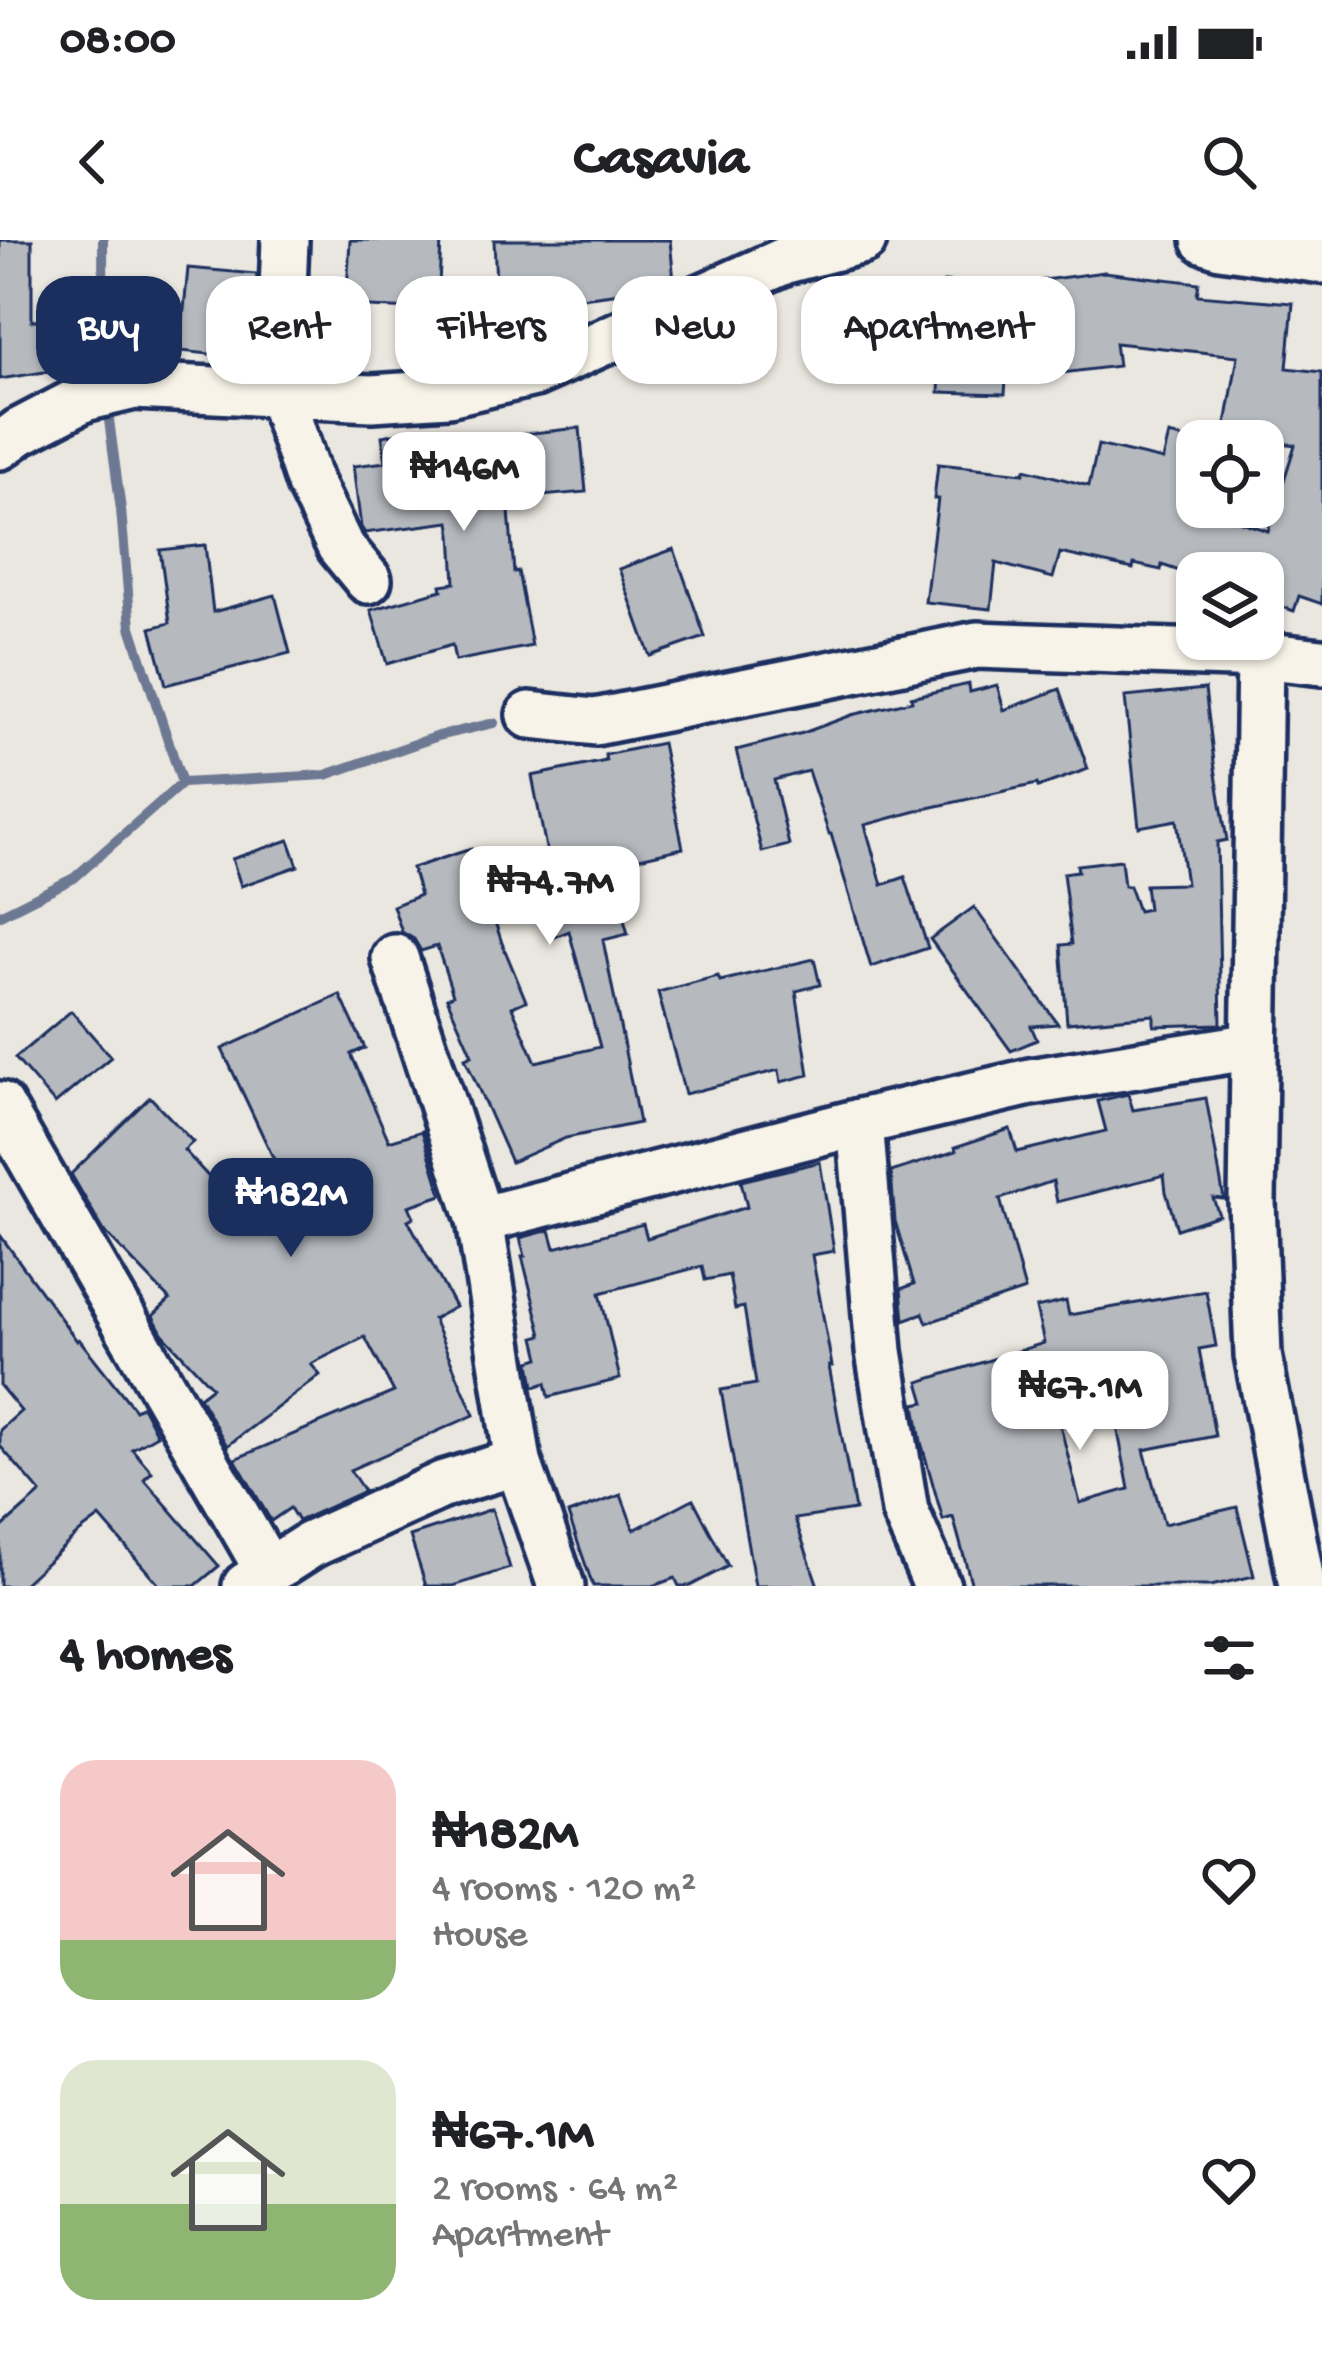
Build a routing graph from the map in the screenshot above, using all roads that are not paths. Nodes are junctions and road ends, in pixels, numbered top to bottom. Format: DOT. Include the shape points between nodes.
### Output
graph roads {
  1 [pos="286,240"];
  2 [pos="863,240"];
  3 [pos="1216,242"];
  4 [pos="1322,260"];
  5 [pos="279,391"];
  6 [pos="0,446"];
  7 [pos="368,580"];
  8 [pos="1176,652"];
  9 [pos="1284,658"];
  10 [pos="1260,660"];
  11 [pos="1322,662"];
  12 [pos="530,715"];
  13 [pos="395,958"];
  14 [pos="1253,1046"];
  15 [pos="0,1105"];
  16 [pos="860,1122"];
  17 [pos="481,1220"];
  18 [pos="518,1462"];
  19 [pos="258,1579"];
  20 [pos="1295,1579"];
  21 [pos="561,1586"];
  22 [pos="937,1586"];
  1 -- 5 [label="street"];
  2 -- 5 [label="street" via="786,260 533,373 448,394"];
  3 -- 4 [label="street"];
  5 -- 6 [label="street" via="134,386 83,398"];
  5 -- 7 [label="street" via="310,484 340,546"];
  8 -- 12 [label="street" via="977,645 595,722"];
  9 -- 11 [label="street"];
  10 -- 14 [label="street"];
  13 -- 17 [label="street"];
  14 -- 16 [label="street" via="1030,1082"];
  14 -- 20 [label="street" via="1258,1355"];
  15 -- 19 [label="street"];
  16 -- 17 [label="street"];
  16 -- 22 [label="street" via="879,1351 905,1511"];
  17 -- 18 [label="street"];
  18 -- 19 [label="street" via="444,1484 310,1545"];
  18 -- 21 [label="street"];
}
